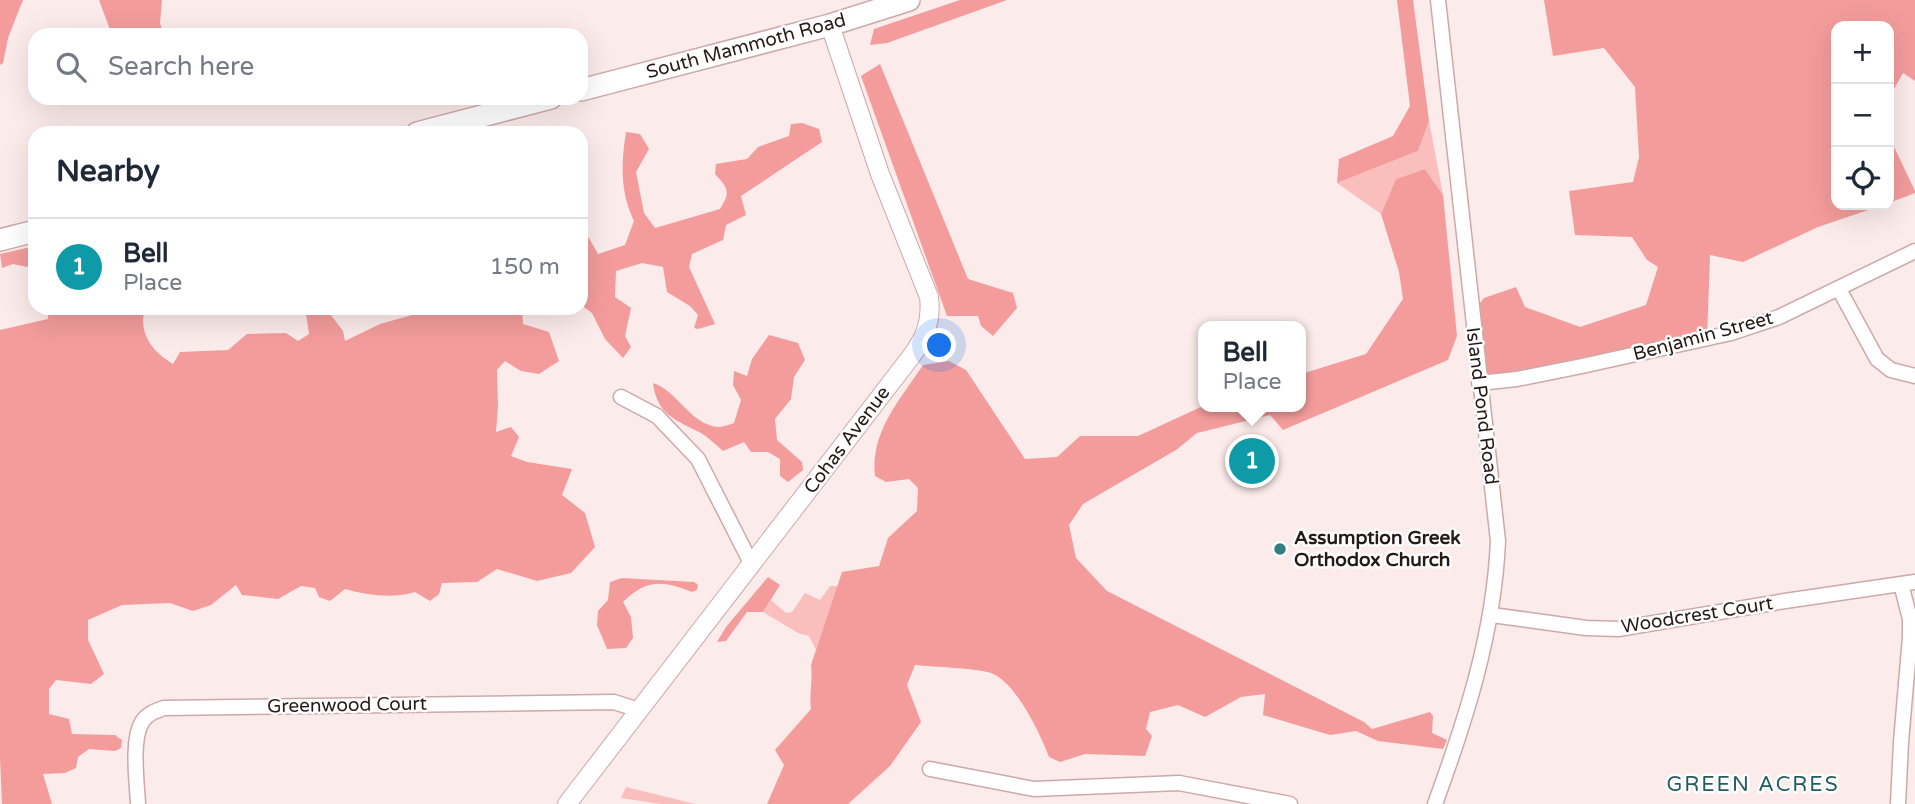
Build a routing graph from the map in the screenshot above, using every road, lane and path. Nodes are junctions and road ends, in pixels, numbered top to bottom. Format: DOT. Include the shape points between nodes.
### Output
graph roads {
  1 [pos="909,0"];
  2 [pos="1438,0"];
  3 [pos="830,25"];
  4 [pos="588,88"];
  5 [pos="524,105"];
  6 [pos="444,126"];
  7 [pos="28,233"];
  8 [pos="0,240"];
  9 [pos="1915,251"];
  10 [pos="1839,289"];
  11 [pos="1915,376"];
  12 [pos="1479,383"];
  13 [pos="621,397"];
  14 [pos="752,565"];
  15 [pos="1908,583"];
  16 [pos="1492,615"];
  17 [pos="639,710"];
  18 [pos="930,769"];
  19 [pos="138,804"];
  20 [pos="567,804"];
  21 [pos="1290,804"];
  22 [pos="1434,804"];
  23 [pos="1899,804"];
  1 -- 3 [label="main road, South Mammoth Road"];
  2 -- 12 [label="street, Island Pond Road"];
  3 -- 4 [label="main road, South Mammoth Road"];
  3 -- 14 [label="street, Cohas Avenue" via="880,174 929,297 931,314 920,344"];
  5 -- 6 [label="main road"];
  7 -- 8 [label="main road"];
  9 -- 10 [label="street, Benjamin Street"];
  10 -- 11 [label="street" via="1877,359 1891,370"];
  10 -- 12 [label="street, Benjamin Street" via="1731,333"];
  12 -- 16 [label="street, Island Pond Road" via="1498,541"];
  13 -- 14 [label="street" via="657,416 698,459"];
  14 -- 17 [label="street, Cohas Avenue"];
  15 -- 16 [label="street, Woodcrest Court" via="1619,629"];
  15 -- 23 [label="street, Woodcrest Court" via="1910,638"];
  16 -- 22 [label="street, Island Pond Road" via="1464,720"];
  17 -- 19 [label="street, Greenwood Court" via="614,702 164,708 152,712 137,734"];
  17 -- 20 [label="street, Cohas Avenue"];
  18 -- 21 [label="street" via="1034,789 1179,783"];
}
